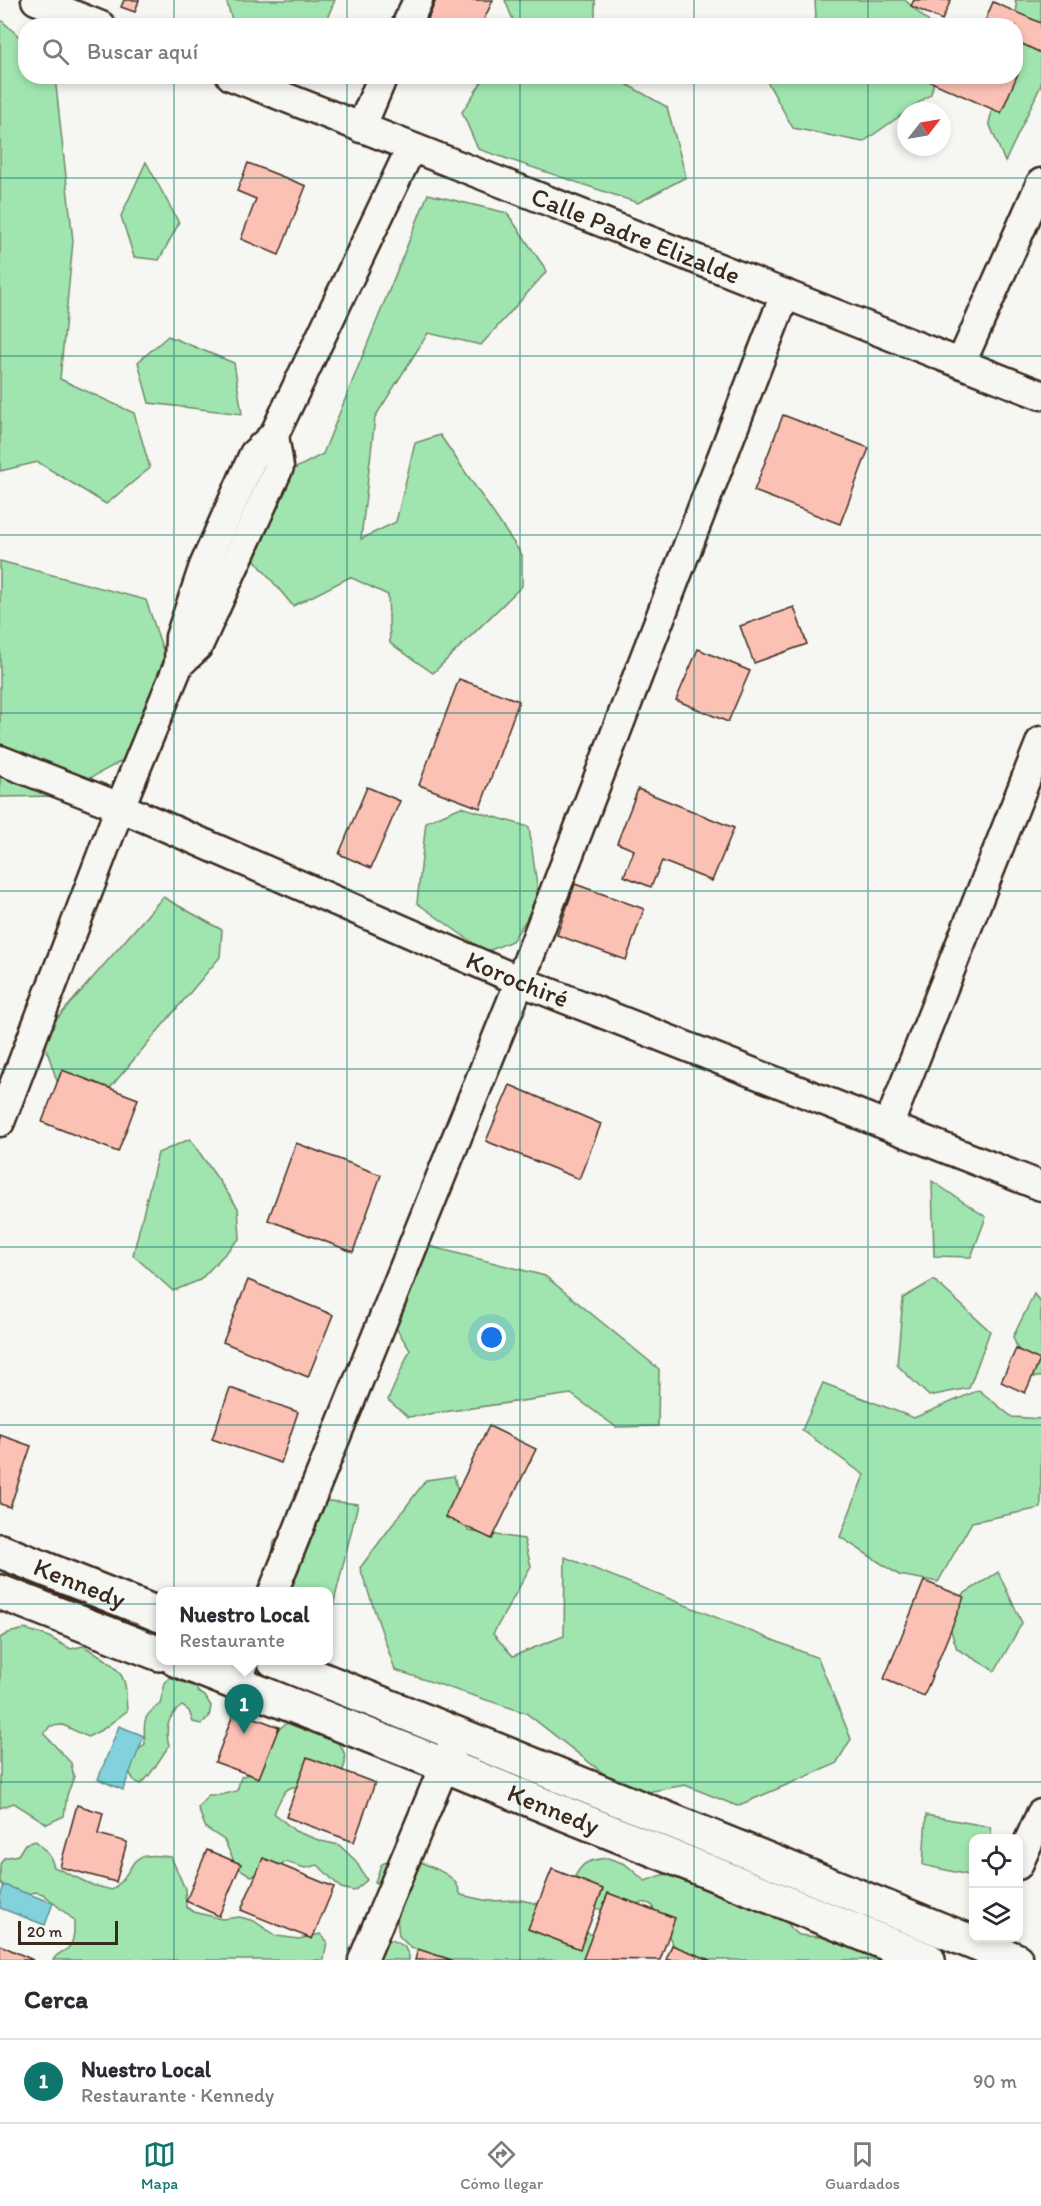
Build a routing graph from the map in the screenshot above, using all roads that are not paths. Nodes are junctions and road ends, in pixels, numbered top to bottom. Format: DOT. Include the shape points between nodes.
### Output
graph roads {
  1 [pos="36,0"];
  2 [pos="418,0"];
  3 [pos="81,18"];
  4 [pos="410,18"];
  5 [pos="251,84"];
  6 [pos="380,84"];
  7 [pos="361,128"];
  8 [pos="411,148"];
  9 [pos="1041,183"];
  10 [pos="785,294"];
  11 [pos="961,363"];
  12 [pos="1041,395"];
  13 [pos="1041,741"];
  14 [pos="0,760"];
  15 [pos="120,807"];
  16 [pos="520,981"];
  17 [pos="0,1122"];
  18 [pos="889,1124"];
  19 [pos="1041,1186"];
  20 [pos="0,1551"];
  21 [pos="275,1587"];
  22 [pos="0,1592"];
  23 [pos="156,1613"];
  24 [pos="156,1652"];
  25 [pos="203,1665"];
  26 [pos="286,1665"];
  27 [pos="240,1672"];
  28 [pos="457,1734"];
  29 [pos="444,1765"];
  30 [pos="1041,1814"];
  31 [pos="1023,1854"];
  32 [pos="981,1948"];
  33 [pos="363,1960"];
  34 [pos="928,1960"];
  35 [pos="1016,1960"];
  1 -- 3 [label="street"];
  2 -- 4 [label="street"];
  5 -- 7 [label="street, Calle Padre Elizalde"];
  6 -- 7 [label="street"];
  7 -- 8 [label="street, Calle Padre Elizalde"];
  8 -- 10 [label="street, Calle Padre Elizalde"];
  8 -- 15 [label="street" via="274,435 279,467 198,646 179,664"];
  9 -- 11 [label="street"];
  10 -- 11 [label="street, Calle Padre Elizalde"];
  10 -- 16 [label="street"];
  11 -- 12 [label="street, Calle Padre Elizalde"];
  13 -- 18 [label="street"];
  14 -- 15 [label="street, Korochiré"];
  15 -- 16 [label="street, Korochiré"];
  15 -- 17 [label="street"];
  16 -- 18 [label="street, Korochiré"];
  16 -- 21 [label="street"];
  18 -- 19 [label="street, Korochiré"];
  20 -- 23 [label="main road, Kennedy"];
  22 -- 24 [label="main road, Kennedy"];
  25 -- 27 [label="main road, Kennedy"];
  26 -- 28 [label="main road, Kennedy"];
  27 -- 29 [label="main road, Kennedy"];
  28 -- 29 [label="street"];
  28 -- 32 [label="main road, Kennedy"];
  29 -- 33 [label="street"];
  29 -- 34 [label="main road, Kennedy"];
  30 -- 31 [label="street"];
  32 -- 35 [label="main road, Kennedy"];
}
